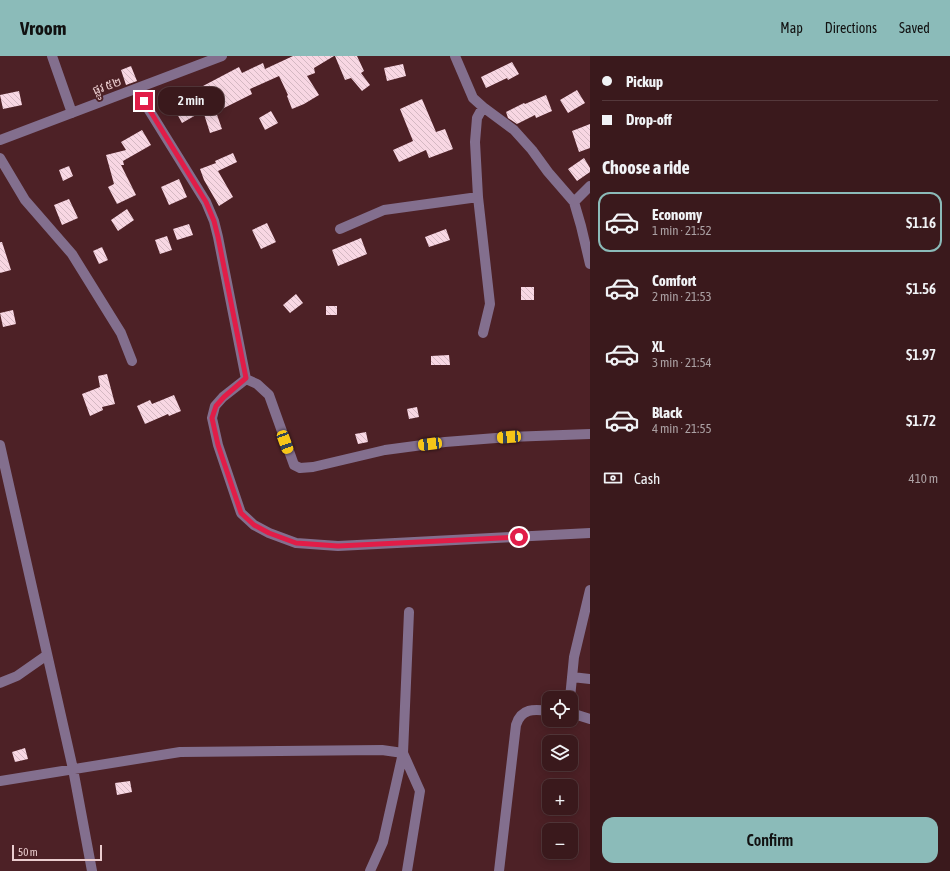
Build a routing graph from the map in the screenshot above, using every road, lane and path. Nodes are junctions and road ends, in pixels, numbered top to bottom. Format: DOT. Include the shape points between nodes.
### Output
graph roads {
  1 [pos="52,56"];
  2 [pos="222,56"];
  3 [pos="455,56"];
  4 [pos="136,89"];
  5 [pos="483,107"];
  6 [pos="72,113"];
  7 [pos="0,140"];
  8 [pos="0,158"];
  9 [pos="590,186"];
  10 [pos="478,197"];
  11 [pos="574,202"];
  12 [pos="340,229"];
  13 [pos="590,264"];
  14 [pos="483,333"];
  15 [pos="132,361"];
  16 [pos="246,378"];
  17 [pos="590,434"];
  18 [pos="0,445"];
  19 [pos="590,533"];
  20 [pos="590,590"];
  21 [pos="408,612"];
  22 [pos="47,656"];
  23 [pos="572,676"];
  24 [pos="590,679"];
  25 [pos="0,683"];
  26 [pos="571,691"];
  27 [pos="542,711"];
  28 [pos="578,715"];
  29 [pos="590,719"];
  30 [pos="403,753"];
  31 [pos="73,769"];
  32 [pos="0,781"];
  33 [pos="92,871"];
  34 [pos="370,871"];
  35 [pos="407,871"];
  36 [pos="499,871"];
  1 -- 6 [label="street"];
  2 -- 4 [label="street, ផ្លូវ ៥២"];
  3 -- 5 [label="street" via="473,98"];
  4 -- 6 [label="street, ផ្លូវ ៥២"];
  4 -- 16 [label="street" via="206,202 214,221"];
  5 -- 10 [label="street" via="476,118"];
  5 -- 11 [label="street" via="514,130"];
  6 -- 7 [label="street, ផ្លូវ ៥២"];
  8 -- 15 [label="street" via="25,200 72,254 121,333"];
  9 -- 11 [label="street"];
  10 -- 12 [label="street" via="384,210"];
  10 -- 14 [label="street" via="490,304"];
  11 -- 13 [label="street"];
  16 -- 17 [label="street" via="269,395 294,465 300,468 385,450 446,442"];
  16 -- 19 [label="street" via="216,406 212,418 218,445 241,513 254,525 269,533 296,543 338,546"];
  18 -- 22 [label="street"];
  20 -- 23 [label="street"];
  21 -- 30 [label="street"];
  22 -- 25 [label="street" via="17,676"];
  22 -- 31 [label="street"];
  23 -- 24 [label="street"];
  23 -- 26 [label="street"];
  27 -- 36 [label="street" via="532,710 518,718"];
  28 -- 29 [label="street"];
  30 -- 31 [label="street" via="382,750 180,752"];
  30 -- 34 [label="street" via="383,842"];
  30 -- 35 [label="street" via="420,791"];
  31 -- 32 [label="street"];
  31 -- 33 [label="street"];
}
